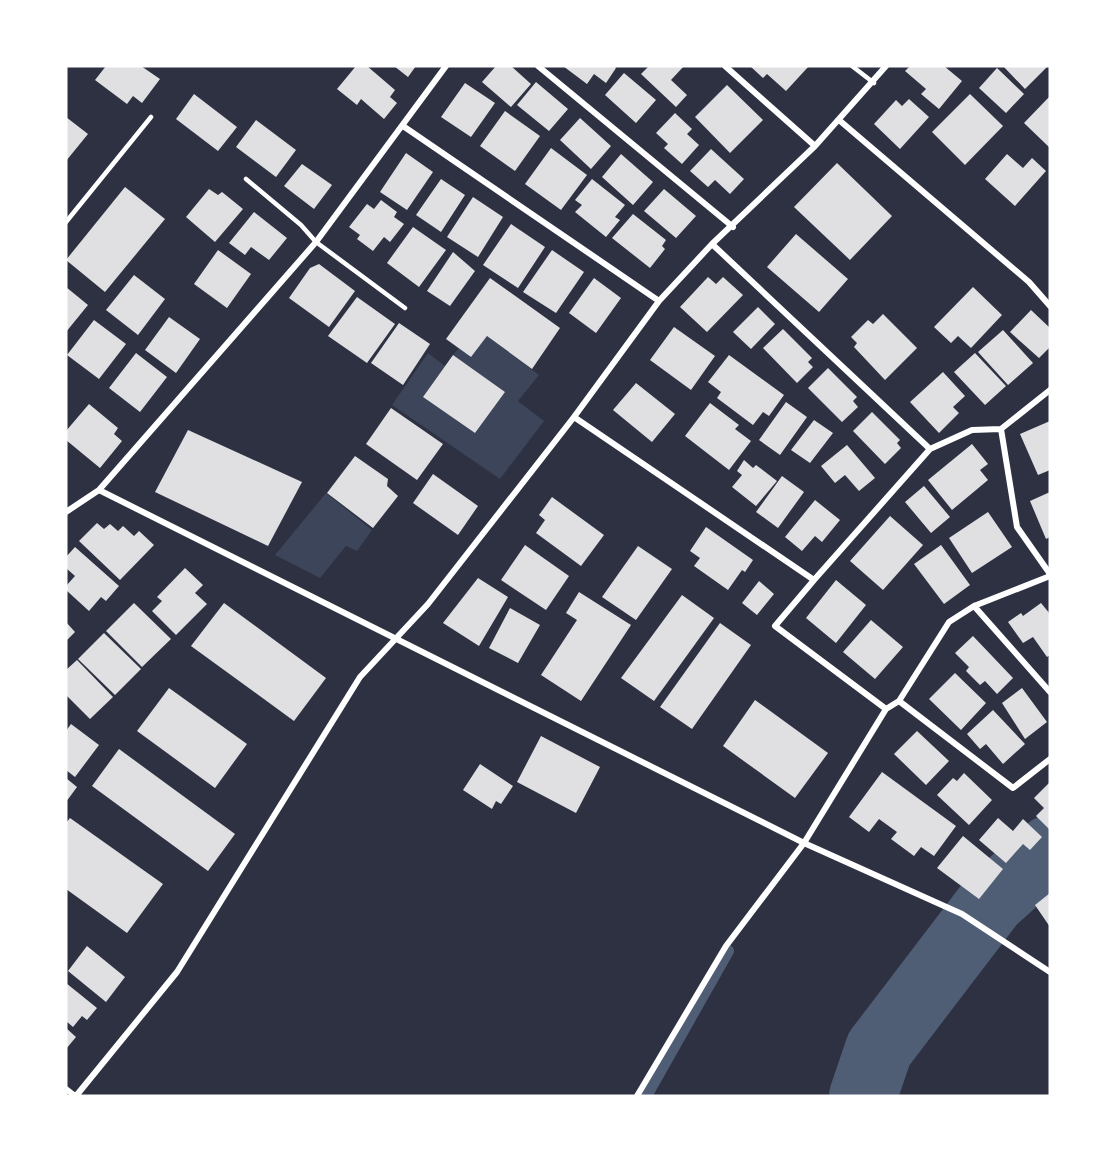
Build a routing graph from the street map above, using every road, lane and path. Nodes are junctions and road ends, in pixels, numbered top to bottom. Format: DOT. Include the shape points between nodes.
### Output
graph roads {
  1 [pos="446,66"];
  2 [pos="538,66"];
  3 [pos="725,66"];
  4 [pos="852,66"];
  5 [pos="886,66"];
  6 [pos="874,83"];
  7 [pos="151,117"];
  8 [pos="839,120"];
  9 [pos="403,126"];
  10 [pos="815,146"];
  11 [pos="246,178"];
  12 [pos="66,222"];
  13 [pos="733,227"];
  14 [pos="316,242"];
  15 [pos="712,244"];
  16 [pos="659,301"];
  17 [pos="1050,306"];
  18 [pos="405,308"];
  19 [pos="1050,390"];
  20 [pos="574,417"];
  21 [pos="1001,429"];
  22 [pos="930,449"];
  23 [pos="99,490"];
  24 [pos="66,512"];
  25 [pos="1050,575"];
  26 [pos="814,580"];
  27 [pos="974,606"];
  28 [pos="396,636"];
  29 [pos="1050,692"];
  30 [pos="899,701"];
  31 [pos="886,709"];
  32 [pos="1050,759"];
  33 [pos="804,843"];
  34 [pos="1050,972"];
  35 [pos="66,1089"];
  36 [pos="76,1096"];
  37 [pos="637,1096"];
  1 -- 9 [label="street"];
  2 -- 13 [label="street"];
  3 -- 10 [label="street"];
  4 -- 6 [label="lane"];
  5 -- 6 [label="street"];
  6 -- 8 [label="street"];
  7 -- 12 [label="lane"];
  8 -- 10 [label="street"];
  8 -- 17 [label="street" via="1029,282"];
  9 -- 14 [label="street"];
  9 -- 16 [label="street"];
  10 -- 13 [label="street"];
  11 -- 14 [label="lane"];
  13 -- 15 [label="street"];
  14 -- 18 [label="lane"];
  14 -- 23 [label="street"];
  15 -- 16 [label="street"];
  15 -- 22 [label="street"];
  16 -- 20 [label="street"];
  19 -- 21 [label="street"];
  20 -- 26 [label="street"];
  20 -- 28 [label="street" via="428,604"];
  21 -- 22 [label="street" via="972,430"];
  21 -- 25 [label="street" via="1017,527"];
  22 -- 26 [label="street"];
  23 -- 24 [label="street"];
  23 -- 28 [label="street"];
  25 -- 27 [label="street"];
  26 -- 31 [label="street" via="775,626"];
  27 -- 29 [label="street"];
  27 -- 30 [label="street" via="949,622"];
  28 -- 33 [label="street"];
  28 -- 36 [label="street" via="360,677 177,972"];
  30 -- 31 [label="street"];
  30 -- 32 [label="street" via="1013,788"];
  31 -- 33 [label="street"];
  33 -- 34 [label="street" via="962,914"];
  33 -- 37 [label="street" via="726,946"];
  35 -- 36 [label="street"];
}
